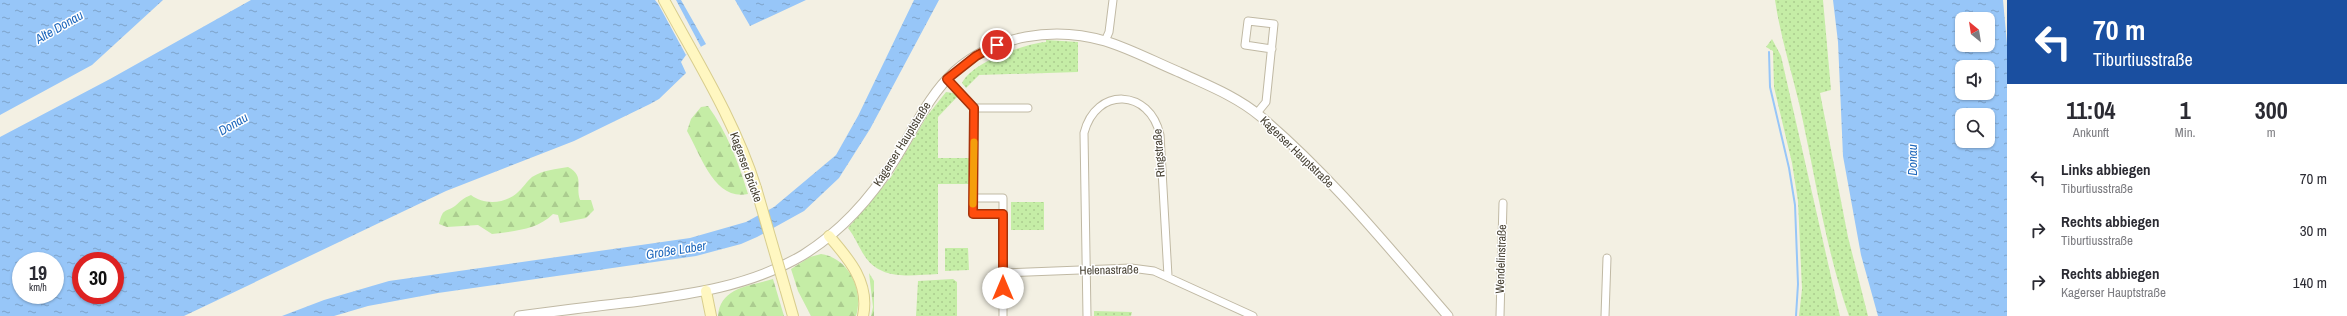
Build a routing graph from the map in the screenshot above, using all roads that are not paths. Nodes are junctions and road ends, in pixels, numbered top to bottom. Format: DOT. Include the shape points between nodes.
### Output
graph roads {
  1 [pos="664,0"];
  2 [pos="1113,0"];
  3 [pos="1105,41"];
  4 [pos="1272,49"];
  5 [pos="947,79"];
  6 [pos="974,108"];
  7 [pos="1028,108"];
  8 [pos="1257,113"];
  9 [pos="973,198"];
  10 [pos="1503,203"];
  11 [pos="1003,214"];
  12 [pos="829,236"];
  13 [pos="1607,258"];
  14 [pos="1086,270"];
  15 [pos="1004,273"];
  16 [pos="1168,276"];
  17 [pos="706,291"];
  18 [pos="519,316"];
  19 [pos="712,316"];
  20 [pos="793,316"];
  21 [pos="863,316"];
  22 [pos="1003,316"];
  23 [pos="1087,316"];
  24 [pos="1253,316"];
  25 [pos="1448,316"];
  26 [pos="1500,316"];
  27 [pos="1605,316"];
  1 -- 20 [label="main road, Kagerser Brücke, bridge" via="731,126 756,188"];
  2 -- 3 [label="street" via="1109,32"];
  3 -- 5 [label="street, Kagerser Hauptstraße" via="1062,34 1019,38 984,51 963,64"];
  3 -- 8 [label="street, Kagerser Hauptstraße" via="1214,88"];
  4 -- 4 [label="street" via="1245,45 1248,21 1274,24"];
  4 -- 8 [label="street" via="1266,102"];
  5 -- 6 [label="street"];
  5 -- 12 [label="street, Kagerser Hauptstraße" via="922,111 896,159 877,186 855,212"];
  6 -- 7 [label="street"];
  6 -- 9 [label="street"];
  8 -- 25 [label="street, Kagerser Hauptstraße" via="1365,219"];
  9 -- 11 [label="street" via="973,214"];
  9 -- 11 [label="street" via="1003,198"];
  10 -- 26 [label="street, Wendelinstraße"];
  11 -- 15 [label="street"];
  12 -- 17 [label="street, Kagerser Hauptstraße" via="803,255 771,271"];
  12 -- 21 [label="main road" via="860,277 866,298"];
  13 -- 27 [label="street"];
  14 -- 15 [label="street, Helenastraße"];
  14 -- 16 [label="street, Helenastraße" via="1141,268"];
  14 -- 16 [label="street, Ringstraße" via="1086,129 1099,107 1116,99 1126,99 1144,107 1158,123"];
  14 -- 23 [label="street, Ringstraße"];
  15 -- 22 [label="street"];
  16 -- 24 [label="street, Helenastraße"];
  17 -- 18 [label="street, Kagerser Hauptstraße"];
  17 -- 19 [label="main road"];
}
